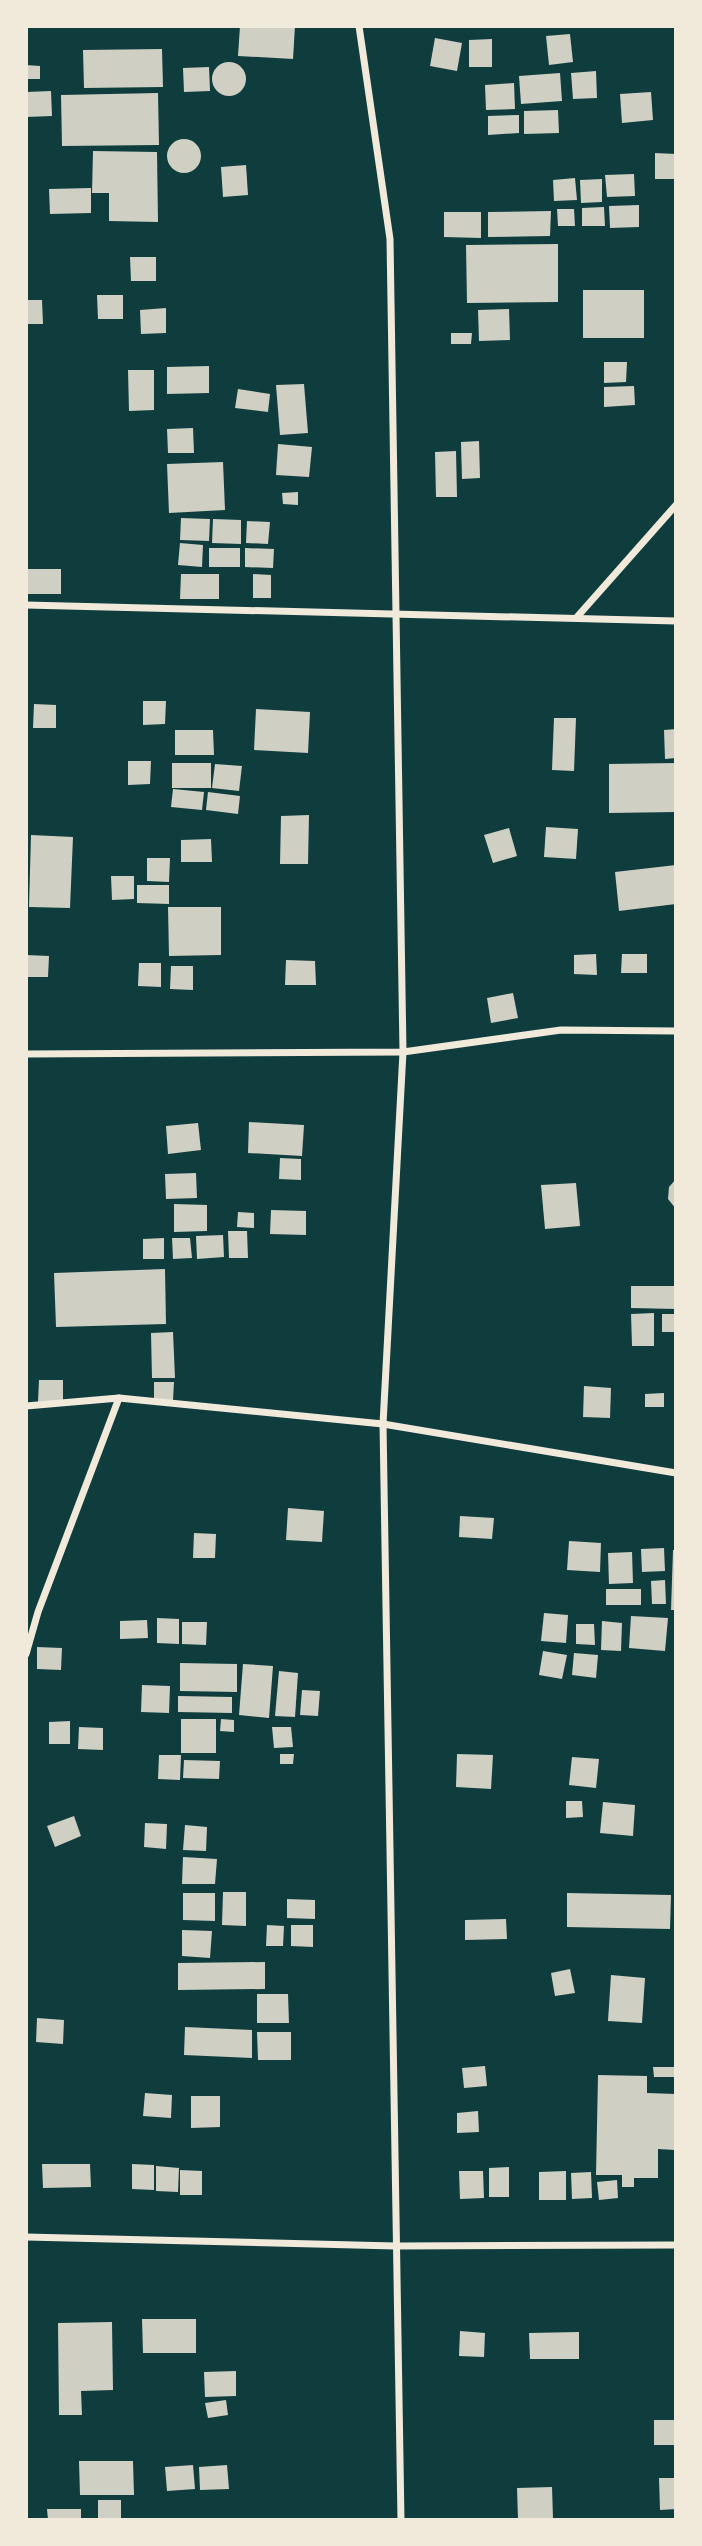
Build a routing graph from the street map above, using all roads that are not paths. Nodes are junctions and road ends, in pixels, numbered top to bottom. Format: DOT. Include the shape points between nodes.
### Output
graph roads {
  1 [pos="359,26"];
  2 [pos="676,505"];
  3 [pos="26,605"];
  4 [pos="395,612"];
  5 [pos="577,617"];
  6 [pos="676,621"];
  7 [pos="676,1031"];
  8 [pos="403,1052"];
  9 [pos="26,1054"];
  10 [pos="119,1398"];
  11 [pos="26,1406"];
  12 [pos="383,1424"];
  13 [pos="676,1473"];
  14 [pos="26,1654"];
  15 [pos="26,2237"];
  16 [pos="676,2245"];
  17 [pos="395,2246"];
  18 [pos="401,2520"];
  1 -- 4 [label="street" via="390,239"];
  2 -- 5 [label="street"];
  3 -- 4 [label="street"];
  4 -- 5 [label="street"];
  4 -- 8 [label="street"];
  5 -- 6 [label="street"];
  7 -- 8 [label="street" via="561,1030"];
  8 -- 9 [label="street"];
  8 -- 12 [label="street"];
  10 -- 11 [label="street"];
  10 -- 12 [label="street"];
  10 -- 14 [label="street"];
  12 -- 13 [label="street"];
  12 -- 17 [label="street"];
  15 -- 17 [label="street"];
  16 -- 17 [label="street"];
  17 -- 18 [label="street"];
}
